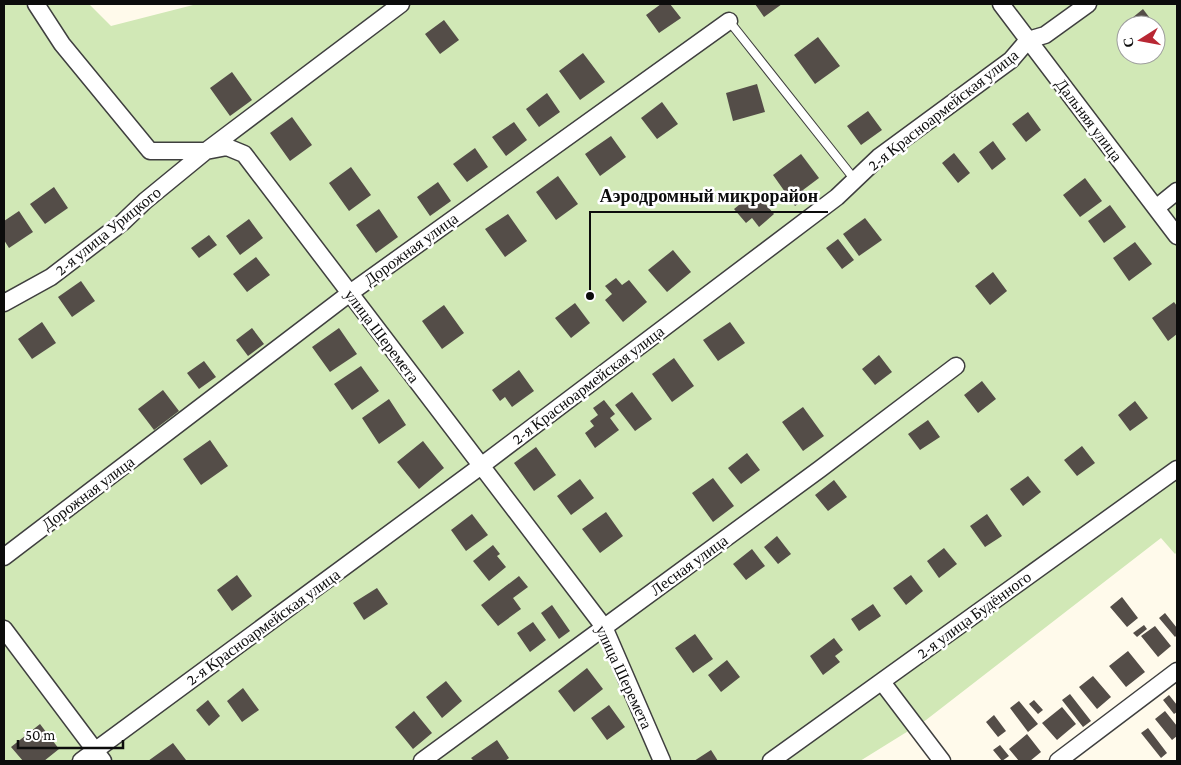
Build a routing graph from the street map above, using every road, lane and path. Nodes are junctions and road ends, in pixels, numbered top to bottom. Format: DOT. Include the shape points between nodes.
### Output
graph roads {
  1 [pos="36,4"];
  2 [pos="401,4"];
  3 [pos="1001,4"];
  4 [pos="1088,4"];
  5 [pos="729,22"];
  6 [pos="1028,40"];
  7 [pos="206,152"];
  8 [pos="855,180"];
  9 [pos="1177,192"];
  10 [pos="1156,208"];
  11 [pos="1177,236"];
  12 [pos="350,294"];
  13 [pos="4,302"];
  14 [pos="956,366"];
  15 [pos="481,466"];
  16 [pos="1177,469"];
  17 [pos="4,557"];
  18 [pos="604,627"];
  19 [pos="4,629"];
  20 [pos="1177,671"];
  21 [pos="882,682"];
  22 [pos="99,756"];
  23 [pos="81,761"];
  24 [pos="422,761"];
  25 [pos="662,761"];
  26 [pos="771,761"];
  27 [pos="942,761"];
  28 [pos="1058,761"];
  1 -- 7 [label="street, улица Шеремета" via="62,44 150,151"];
  2 -- 7 [label="street"];
  3 -- 6 [label="street, Дальняя улица"];
  4 -- 6 [label="street, 2-я Красноармейская улица" via="1045,35"];
  5 -- 8 [label="lane"];
  5 -- 12 [label="street, Дорожная улица"];
  6 -- 8 [label="street, 2-я Красноармейская улица" via="1011,60 879,158"];
  6 -- 10 [label="street, Дальняя улица"];
  7 -- 12 [label="street, улица Шеремета" via="227,147 244,154"];
  7 -- 13 [label="street, 2-я улица Урицкого" via="51,277"];
  8 -- 15 [label="street, 2-я Красноармейская улица" via="837,197"];
  9 -- 10 [label="street"];
  10 -- 11 [label="street, Дальняя улица"];
  12 -- 15 [label="street, улица Шеремета"];
  12 -- 17 [label="street, Дорожная улица"];
  14 -- 18 [label="street, Лесная улица"];
  15 -- 18 [label="street, улица Шеремета"];
  15 -- 22 [label="street, 2-я Красноармейская улица"];
  16 -- 21 [label="street, 2-я улица Будённого"];
  18 -- 24 [label="street, Лесная улица"];
  18 -- 25 [label="street, улица Шеремета"];
  19 -- 22 [label="street"];
  20 -- 28 [label="street"];
  21 -- 26 [label="street, 2-я улица Будённого"];
  21 -- 27 [label="street"];
  22 -- 23 [label="street, 2-я Красноармейская улица"];
}
